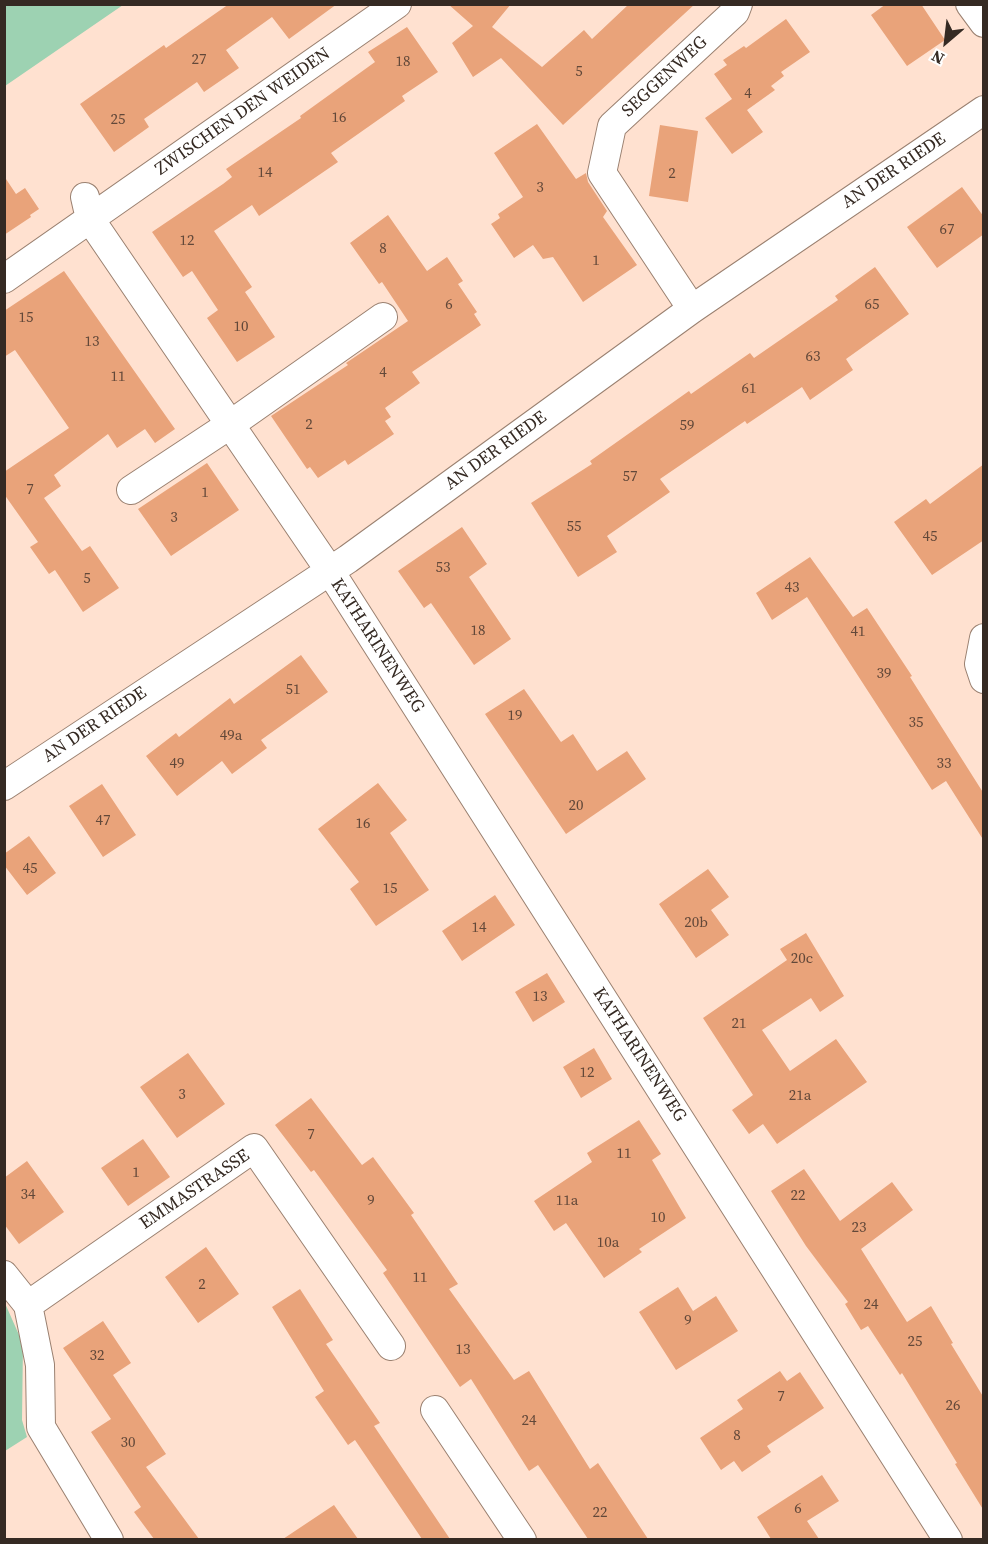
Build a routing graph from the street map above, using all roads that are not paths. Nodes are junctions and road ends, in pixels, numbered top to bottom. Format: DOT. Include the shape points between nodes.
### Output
graph roads {
  1 [pos="397,4"];
  2 [pos="738,4"];
  3 [pos="970,4"];
  4 [pos="984,23"];
  5 [pos="984,110"];
  6 [pos="87,208"];
  7 [pos="4,279"];
  8 [pos="692,309"];
  9 [pos="383,317"];
  10 [pos="231,424"];
  11 [pos="131,490"];
  12 [pos="330,571"];
  13 [pos="984,638"];
  14 [pos="984,679"];
  15 [pos="4,786"];
  16 [pos="4,1275"];
  17 [pos="28,1305"];
  18 [pos="391,1346"];
  19 [pos="435,1410"];
  20 [pos="109,1539"];
  21 [pos="522,1539"];
  22 [pos="948,1539"];
  1 -- 6 [label="street, ZWISCHEN DEN WEIDEN"];
  2 -- 8 [label="street, SEGGENWEG" via="735,12 612,126 602,173"];
  3 -- 4 [label="street"];
  5 -- 8 [label="street, AN DER RIEDE"];
  6 -- 7 [label="street, ZWISCHEN DEN WEIDEN"];
  6 -- 10 [label="street"];
  8 -- 12 [label="street, AN DER RIEDE"];
  9 -- 10 [label="street"];
  10 -- 11 [label="street"];
  10 -- 12 [label="street"];
  12 -- 15 [label="street, AN DER RIEDE"];
  12 -- 22 [label="street, KATHARINENWEG"];
  13 -- 14 [label="street" via="979,664"];
  16 -- 17 [label="street"];
  17 -- 18 [label="street, EMMASTRASSE" via="254,1149"];
  17 -- 20 [label="street" via="40,1365 41,1428"];
  19 -- 21 [label="street"];
}
